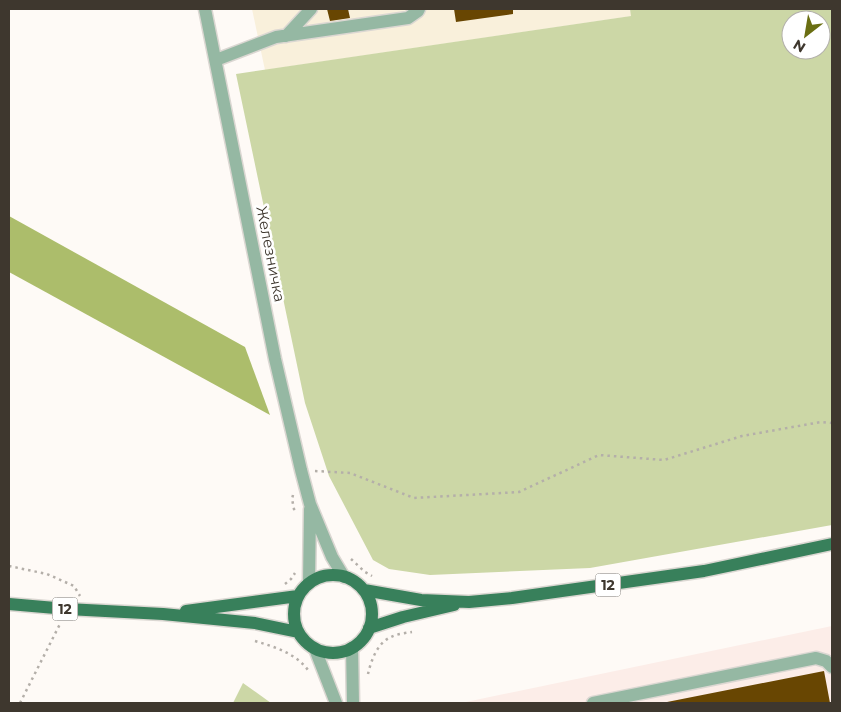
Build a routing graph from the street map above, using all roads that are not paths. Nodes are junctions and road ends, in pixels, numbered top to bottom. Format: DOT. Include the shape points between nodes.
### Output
graph roads {
  1 [pos="205,9"];
  2 [pos="311,9"];
  3 [pos="419,9"];
  4 [pos="286,36"];
  5 [pos="216,60"];
  6 [pos="310,504"];
  7 [pos="832,544"];
  8 [pos="344,576"];
  9 [pos="309,583"];
  10 [pos="364,590"];
  11 [pos="298,596"];
  12 [pos="469,602"];
  13 [pos="9,604"];
  14 [pos="163,614"];
  15 [pos="369,628"];
  16 [pos="298,632"];
  17 [pos="352,648"];
  18 [pos="315,649"];
  19 [pos="832,667"];
  20 [pos="336,703"];
  21 [pos="354,703"];
  22 [pos="593,703"];
  1 -- 5 [label="street, Железничка"];
  2 -- 4 [label="street"];
  3 -- 4 [label="street" via="408,18"];
  4 -- 5 [label="street"];
  5 -- 6 [label="street, Железничка" via="275,359"];
  6 -- 8 [label="street, Железничка"];
  6 -- 9 [label="street, Железничка"];
  7 -- 12 [label="main road, 12" via="704,571"];
  8 -- 9 [label="main road" via="326,575"];
  8 -- 10 [label="main road, 12"];
  9 -- 11 [label="main road"];
  10 -- 12 [label="main road, 12" via="421,600"];
  10 -- 15 [label="main road" via="372,609"];
  11 -- 14 [label="main road, 12"];
  11 -- 16 [label="main road" via="294,608"];
  12 -- 15 [label="main road, 12"];
  13 -- 14 [label="main road, 12"];
  14 -- 16 [label="main road, 12" via="255,623"];
  15 -- 17 [label="main road"];
  16 -- 18 [label="main road"];
  17 -- 18 [label="main road" via="334,653"];
  17 -- 21 [label="street"];
  18 -- 20 [label="street"];
  19 -- 22 [label="street" via="816,658"];
}
